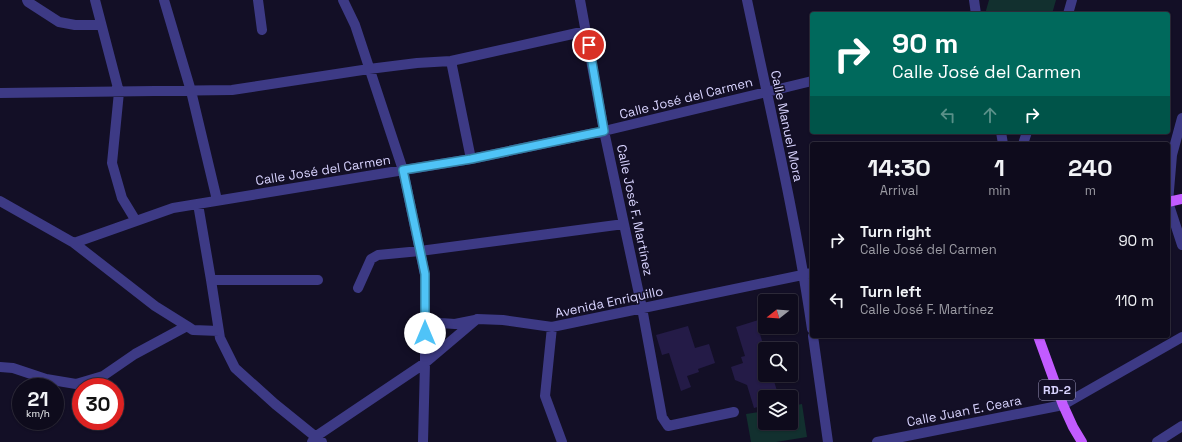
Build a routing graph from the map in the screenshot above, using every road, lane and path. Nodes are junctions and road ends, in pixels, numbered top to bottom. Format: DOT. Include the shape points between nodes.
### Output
graph roads {
  1 [pos="27,0"];
  2 [pos="95,0"];
  3 [pos="164,0"];
  4 [pos="258,0"];
  5 [pos="343,0"];
  6 [pos="580,0"];
  7 [pos="747,0"];
  8 [pos="974,0"];
  9 [pos="1072,0"];
  10 [pos="976,12"];
  11 [pos="1069,12"];
  12 [pos="101,25"];
  13 [pos="262,30"];
  14 [pos="586,31"];
  15 [pos="450,61"];
  16 [pos="369,69"];
  17 [pos="810,81"];
  18 [pos="191,91"];
  19 [pos="119,92"];
  20 [pos="766,92"];
  21 [pos="0,93"];
  22 [pos="1182,118"];
  23 [pos="604,131"];
  24 [pos="471,159"];
  25 [pos="403,170"];
  26 [pos="1170,178"];
  27 [pos="1182,199"];
  28 [pos="217,200"];
  29 [pos="0,201"];
  30 [pos="1170,202"];
  31 [pos="198,204"];
  32 [pos="1170,208"];
  33 [pos="136,221"];
  34 [pos="624,224"];
  35 [pos="74,243"];
  36 [pos="1182,245"];
  37 [pos="420,251"];
  38 [pos="808,273"];
  39 [pos="212,280"];
  40 [pos="318,280"];
  41 [pos="358,288"];
  42 [pos="810,301"];
  43 [pos="642,308"];
  44 [pos="425,318"];
  45 [pos="478,319"];
  46 [pos="187,326"];
  47 [pos="552,327"];
  48 [pos="219,331"];
  49 [pos="1182,336"];
  50 [pos="813,338"];
  51 [pos="1039,338"];
  52 [pos="425,363"];
  53 [pos="0,367"];
  54 [pos="1063,405"];
  55 [pos="734,412"];
  56 [pos="1182,426"];
  57 [pos="316,440"];
  58 [pos="423,442"];
  59 [pos="562,442"];
  60 [pos="828,442"];
  61 [pos="876,442"];
  62 [pos="1082,442"];
  63 [pos="1157,442"];
  1 -- 12 [label="street" via="60,22"];
  2 -- 12 [label="street"];
  3 -- 18 [label="street"];
  4 -- 13 [label="street"];
  5 -- 16 [label="street" via="355,25"];
  6 -- 14 [label="street, Calle José F. Martínez"];
  7 -- 20 [label="street, Calle Manuel Mora"];
  8 -- 10 [label="street"];
  9 -- 11 [label="street"];
  12 -- 19 [label="street"];
  14 -- 15 [label="street"];
  14 -- 23 [label="street, Calle José F. Martínez"];
  15 -- 16 [label="street"];
  15 -- 24 [label="street"];
  16 -- 18 [label="street" via="232,90"];
  16 -- 25 [label="street"];
  17 -- 20 [label="street, Calle José del Carmen"];
  18 -- 19 [label="street"];
  18 -- 28 [label="street"];
  19 -- 21 [label="street"];
  19 -- 33 [label="street" via="112,163 122,198"];
  20 -- 23 [label="street, Calle José del Carmen"];
  20 -- 38 [label="street, Calle Manuel Mora"];
  22 -- 26 [label="street" via="1172,155"];
  23 -- 24 [label="street, Calle José del Carmen"];
  23 -- 34 [label="street, Calle José F. Martínez"];
  24 -- 25 [label="street, Calle José del Carmen"];
  25 -- 28 [label="street, Calle José del Carmen"];
  25 -- 37 [label="street"];
  27 -- 30 [label="main road"];
  28 -- 31 [label="street, Calle José del Carmen"];
  29 -- 35 [label="street"];
  31 -- 33 [label="street, Calle José del Carmen" via="173,208"];
  31 -- 39 [label="street"];
  32 -- 36 [label="street"];
  33 -- 35 [label="street, Calle José del Carmen"];
  34 -- 37 [label="street"];
  34 -- 43 [label="street, Calle José F. Martínez"];
  35 -- 46 [label="street" via="155,306"];
  37 -- 41 [label="street" via="378,255 371,259"];
  37 -- 44 [label="street" via="425,274"];
  38 -- 42 [label="street, Calle Manuel Mora"];
  38 -- 43 [label="street, Avenida Enriquillo"];
  39 -- 40 [label="street"];
  39 -- 48 [label="street"];
  43 -- 47 [label="street, Avenida Enriquillo"];
  43 -- 55 [label="street, Calle José F. Martínez" via="662,417 668,426"];
  44 -- 45 [label="street, Avenida Enriquillo" via="455,324"];
  44 -- 52 [label="street"];
  45 -- 47 [label="street, Avenida Enriquillo"];
  45 -- 52 [label="street"];
  46 -- 48 [label="street" via="193,330"];
  46 -- 53 [label="street" via="135,354 103,376 76,384"];
  47 -- 59 [label="street" via="545,396"];
  48 -- 57 [label="street" via="220,338 236,368"];
  49 -- 54 [label="street, Calle Juan E. Ceara"];
  50 -- 60 [label="street"];
  51 -- 54 [label="main road, RD-2"];
  52 -- 57 [label="street"];
  52 -- 58 [label="street"];
  54 -- 61 [label="street, Calle Juan E. Ceara"];
  54 -- 62 [label="main road, RD-2"];
  56 -- 63 [label="street"];
}
